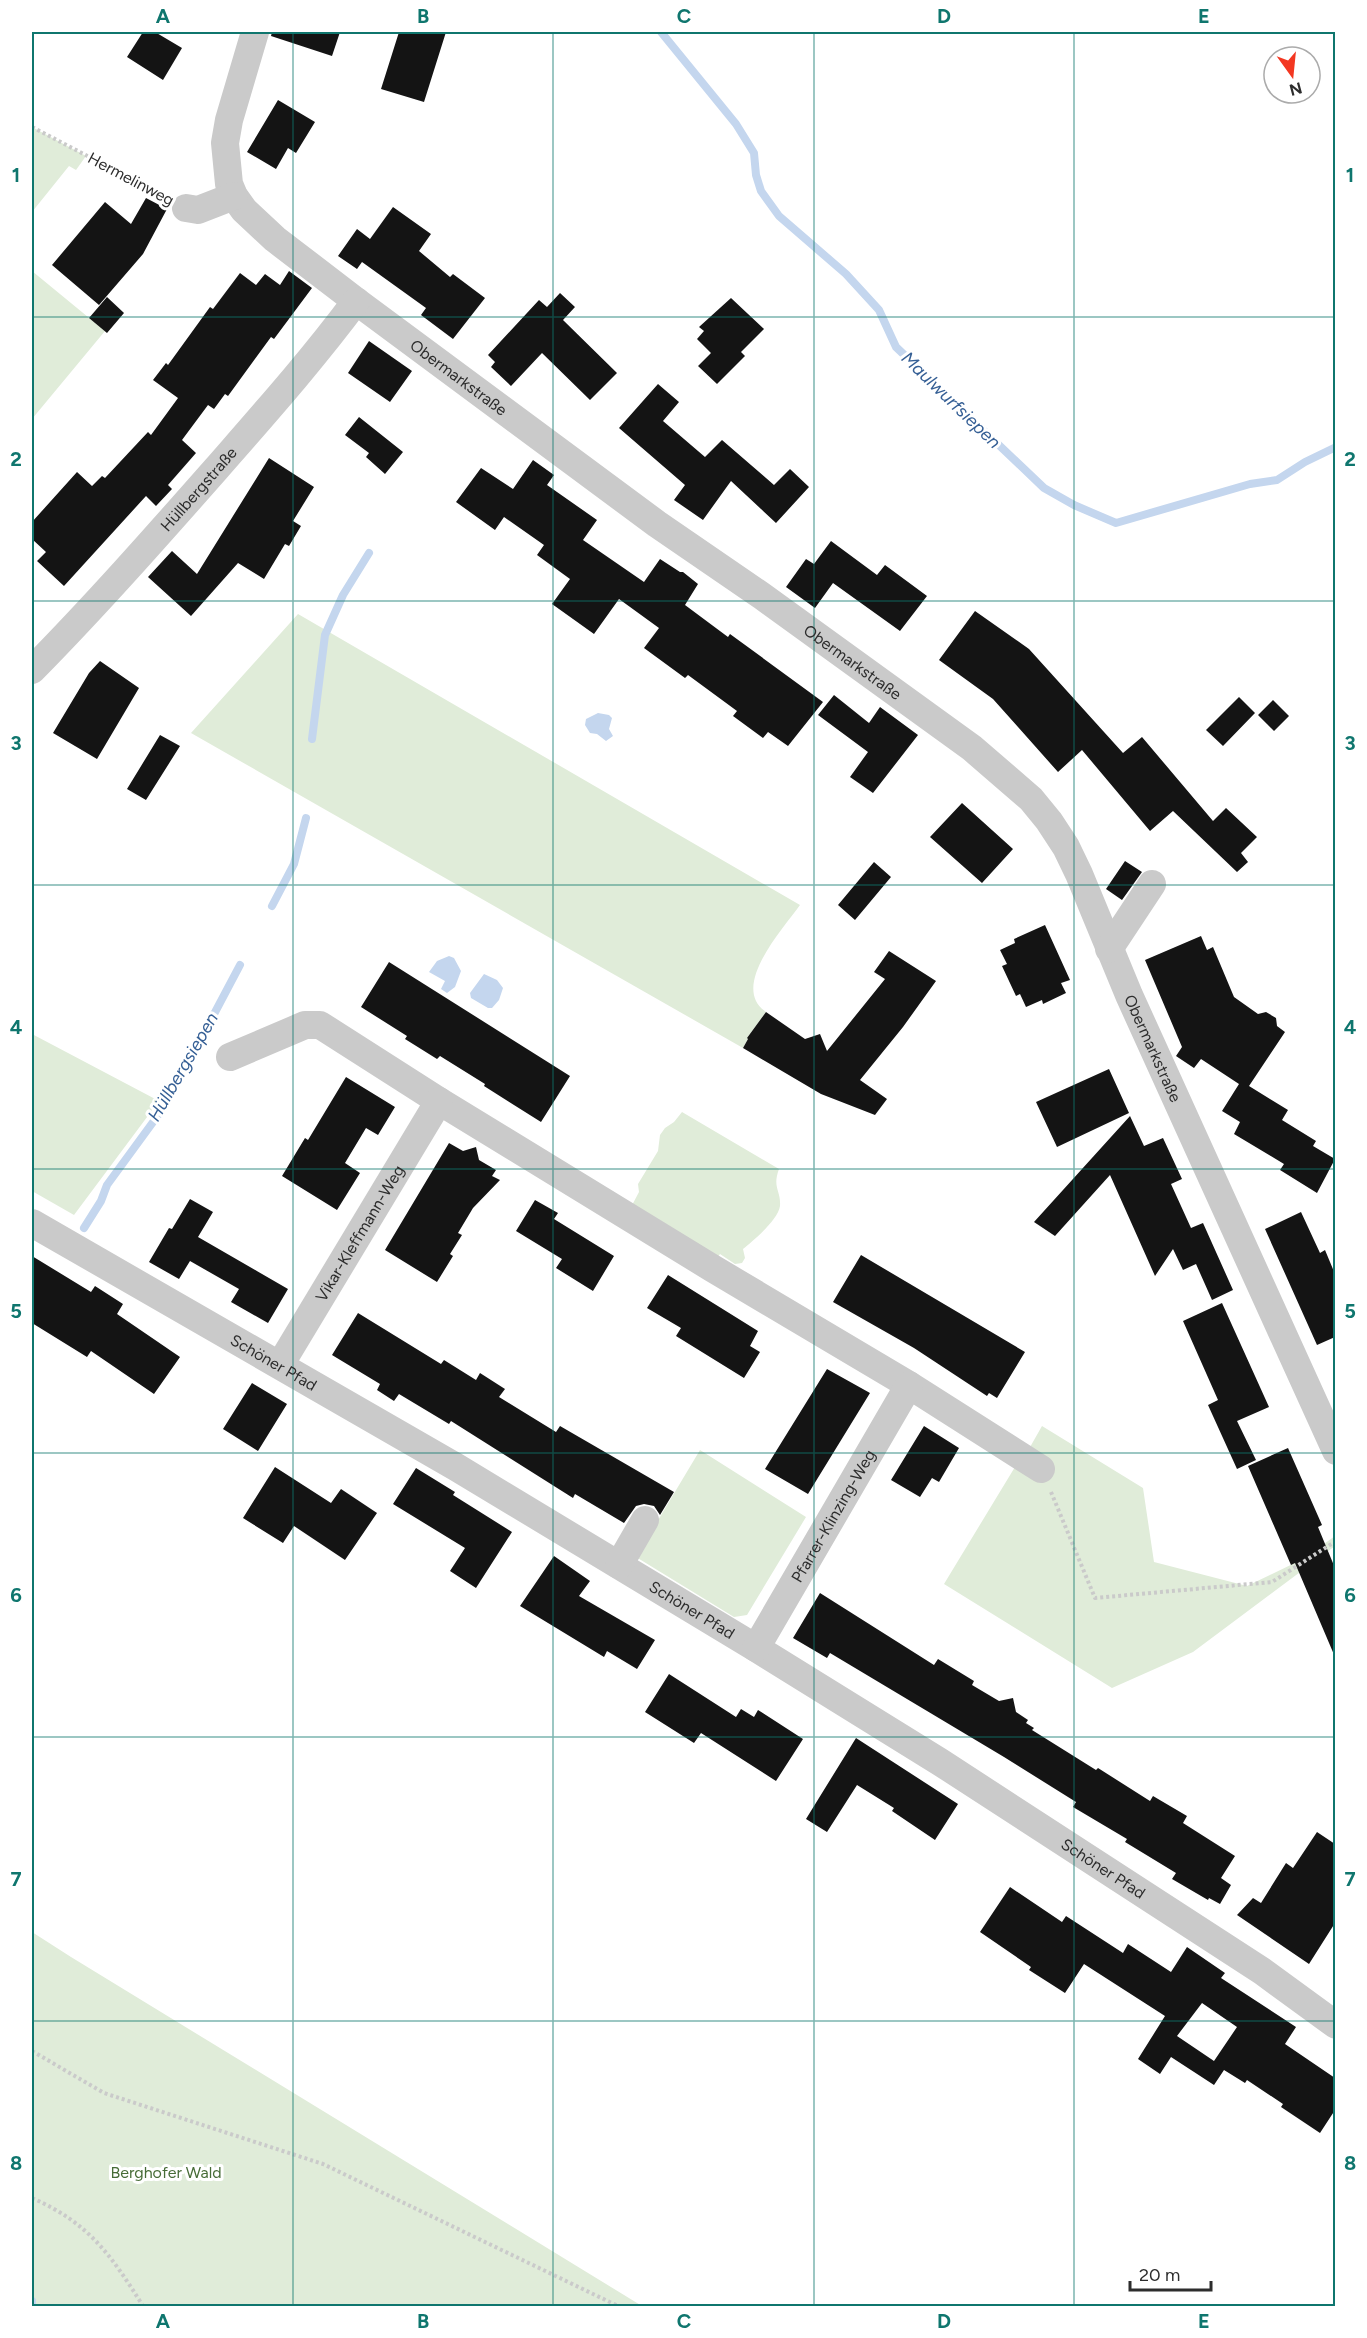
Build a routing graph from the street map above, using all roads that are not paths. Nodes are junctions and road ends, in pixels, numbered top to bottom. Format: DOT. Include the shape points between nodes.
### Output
graph roads {
  1 [pos="255,32"];
  2 [pos="234,196"];
  3 [pos="186,208"];
  4 [pos="356,301"];
  5 [pos="32,670"];
  6 [pos="1152,884"];
  7 [pos="1109,949"];
  8 [pos="230,1057"];
  9 [pos="439,1101"];
  10 [pos="32,1223"];
  11 [pos="280,1365"];
  12 [pos="909,1385"];
  13 [pos="1335,1451"];
  14 [pos="1041,1469"];
  15 [pos="645,1520"];
  16 [pos="619,1565"];
  17 [pos="756,1648"];
  18 [pos="1335,2025"];
  1 -- 2 [label="street, Obermarkstraße" via="225,143"];
  2 -- 3 [label="street, Hermelinweg" via="198,210"];
  2 -- 4 [label="street, Obermarkstraße" via="275,239"];
  4 -- 5 [label="street, Hüllbergstraße" via="151,543"];
  4 -- 7 [label="street, Obermarkstraße" via="1005,775 1031,799 1066,848"];
  6 -- 7 [label="street"];
  7 -- 13 [label="street, Obermarkstraße"];
  8 -- 9 [label="street" via="305,1025 320,1025"];
  9 -- 11 [label="street, Vikar-Kleffmann-Weg"];
  9 -- 12 [label="street"];
  10 -- 11 [label="street, Schöner Pfad"];
  11 -- 16 [label="street, Schöner Pfad"];
  12 -- 14 [label="street"];
  12 -- 17 [label="street, Pfarrer-Klinzing-Weg"];
  15 -- 16 [label="street"];
  16 -- 17 [label="street, Schöner Pfad"];
  17 -- 18 [label="street, Schöner Pfad" via="1252,1964"];
}
